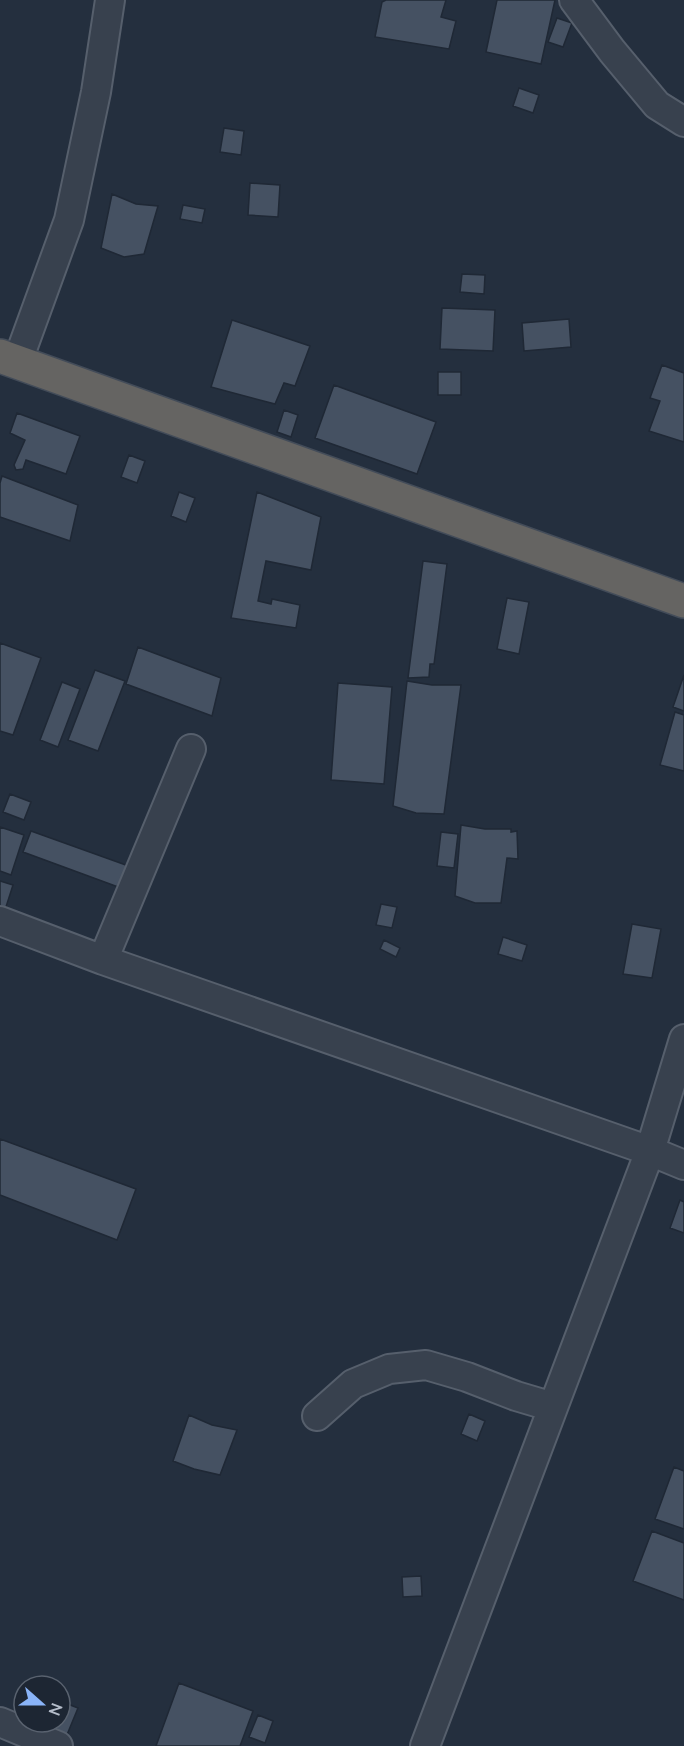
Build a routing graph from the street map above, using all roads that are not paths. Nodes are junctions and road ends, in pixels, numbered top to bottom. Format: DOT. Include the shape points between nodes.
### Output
graph roads {
  1 [pos="111,0"];
  2 [pos="574,0"];
  3 [pos="684,122"];
  4 [pos="8,359"];
  5 [pos="684,601"];
  6 [pos="191,749"];
  7 [pos="0,921"];
  8 [pos="103,960"];
  9 [pos="684,1038"];
  10 [pos="650,1151"];
  11 [pos="684,1166"];
  12 [pos="553,1407"];
  13 [pos="317,1416"];
  14 [pos="0,1722"];
  15 [pos="58,1746"];
  16 [pos="425,1746"];
  1 -- 4 [label="street" via="69,220"];
  2 -- 3 [label="street" via="657,105"];
  4 -- 5 [label="highway"];
  6 -- 8 [label="street"];
  7 -- 8 [label="street"];
  8 -- 10 [label="street"];
  9 -- 10 [label="street"];
  10 -- 11 [label="street"];
  10 -- 12 [label="street"];
  12 -- 13 [label="street" via="426,1365 389,1369 353,1384"];
  12 -- 16 [label="street"];
  14 -- 15 [label="street"];
}
